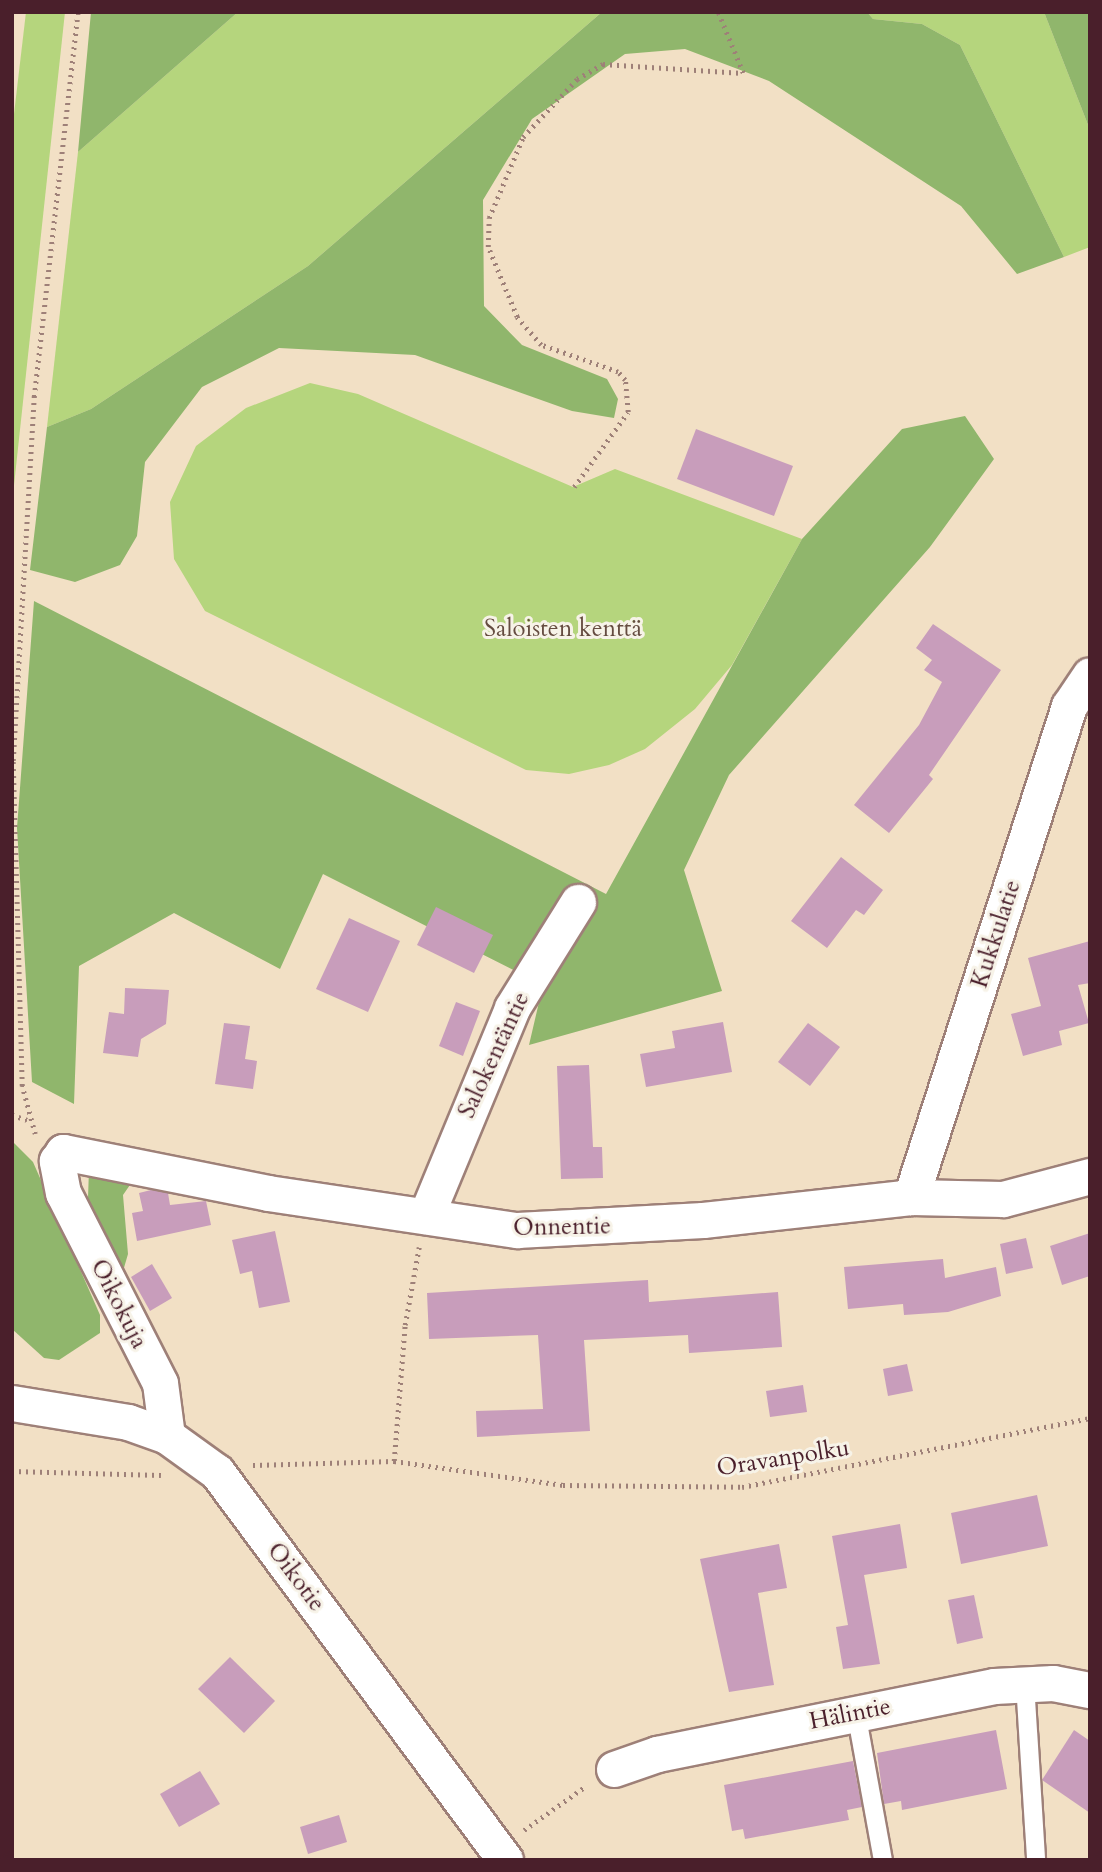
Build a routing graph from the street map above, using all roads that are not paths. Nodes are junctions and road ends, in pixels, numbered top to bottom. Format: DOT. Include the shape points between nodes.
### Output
graph roads {
  1 [pos="1090,676"];
  2 [pos="578,902"];
  3 [pos="57,1175"];
  4 [pos="1090,1177"];
  5 [pos="911,1198"];
  6 [pos="426,1216"];
  7 [pos="12,1404"];
  8 [pos="167,1436"];
  9 [pos="1025,1683"];
  10 [pos="1090,1690"];
  11 [pos="856,1712"];
  12 [pos="614,1769"];
  13 [pos="501,1854"];
  14 [pos="883,1860"];
  15 [pos="1037,1860"];
  1 -- 5 [label="street, Kukkulatie" via="1069,706"];
  2 -- 6 [label="street, Salokentäntie" via="495,1043"];
  3 -- 6 [label="street, Onnentie" via="63,1152 80,1151 268,1193"];
  3 -- 8 [label="street, Oikokuja" via="160,1383"];
  4 -- 5 [label="street, Onnentie" via="1003,1199"];
  5 -- 6 [label="street, Onnentie" via="564,1230 517,1230"];
  7 -- 8 [label="street, Oikotie" via="128,1422"];
  8 -- 13 [label="street, Oikotie" via="217,1472"];
  9 -- 10 [label="street, Hälintie"];
  9 -- 11 [label="street, Hälintie"];
  9 -- 15 [label="lane"];
  11 -- 12 [label="street, Hälintie" via="657,1754"];
  11 -- 14 [label="lane"];
}
